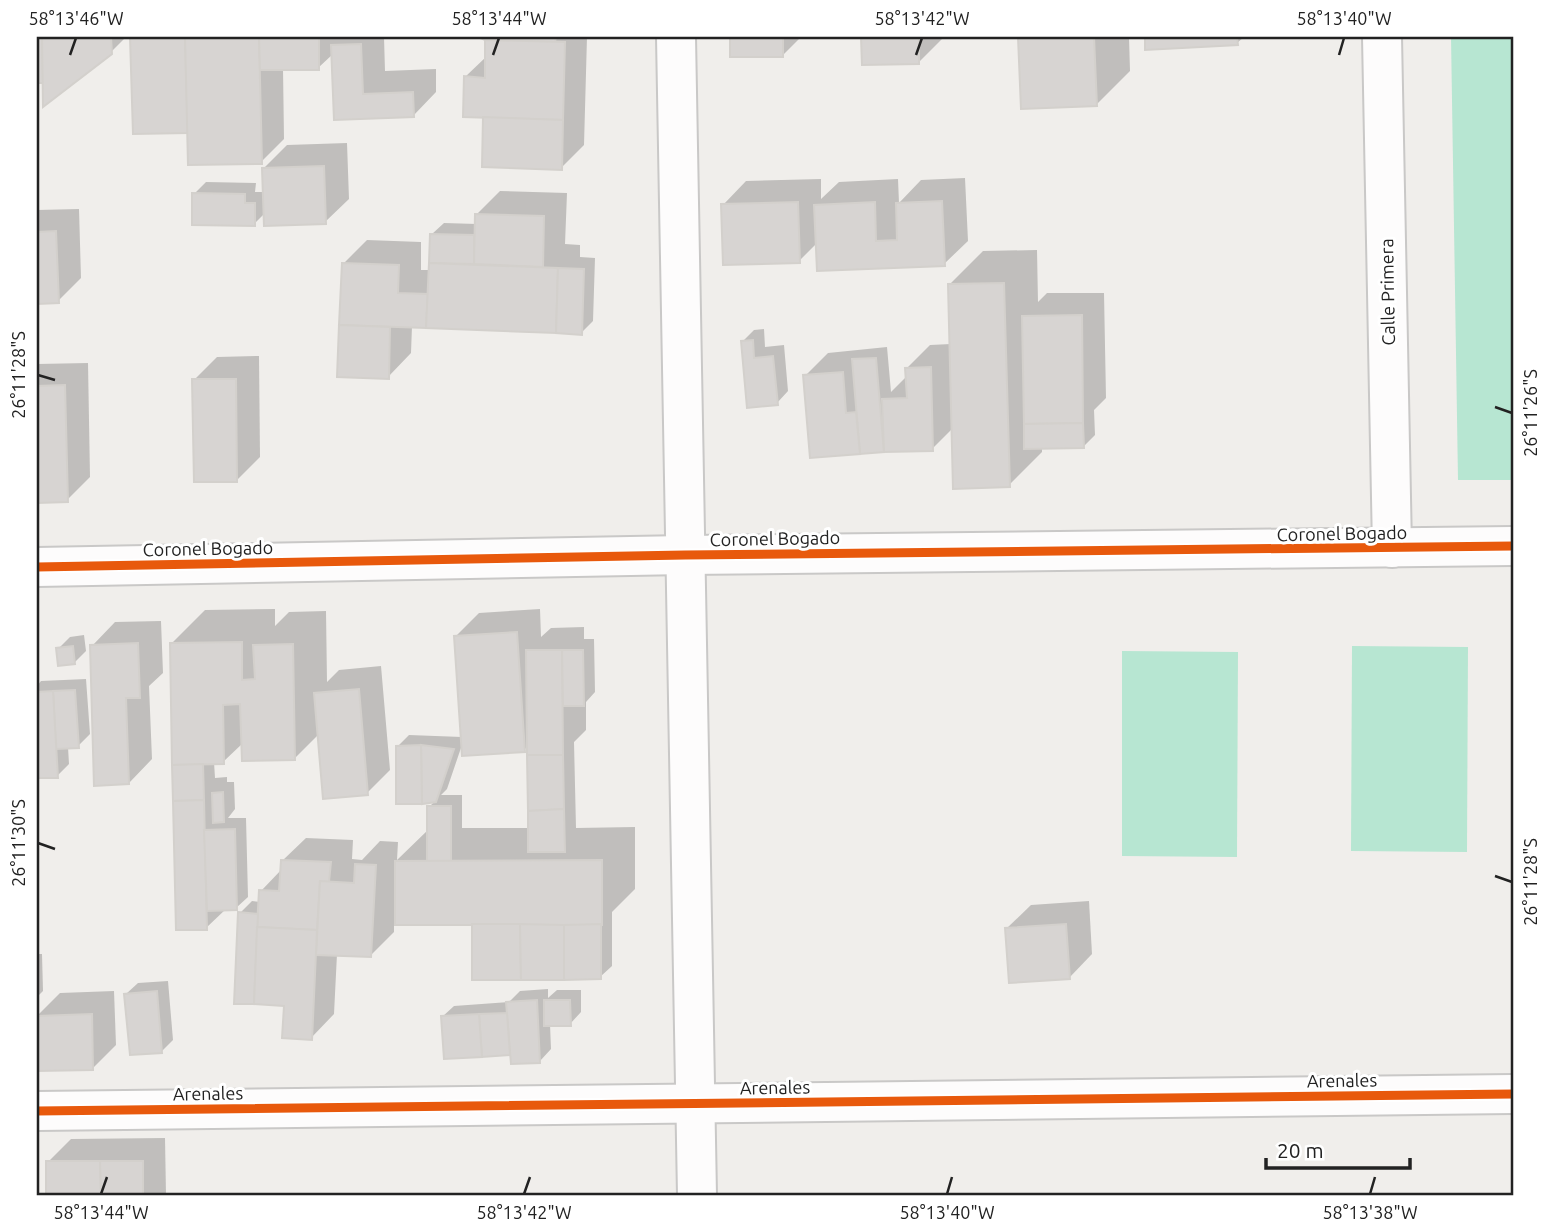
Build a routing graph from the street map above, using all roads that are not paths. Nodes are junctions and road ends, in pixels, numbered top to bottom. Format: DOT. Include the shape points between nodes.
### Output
graph roads {
  1 [pos="676,37"];
  2 [pos="1382,37"];
  3 [pos="1513,546"];
  4 [pos="1392,548"];
  5 [pos="685,555"];
  6 [pos="37,567"];
  7 [pos="1513,1094"];
  8 [pos="695,1103"];
  9 [pos="37,1111"];
  10 [pos="697,1195"];
  1 -- 5 [label="street"];
  2 -- 4 [label="street, Calle Primera"];
  3 -- 4 [label="street, Coronel Bogado"];
  4 -- 5 [label="street, Coronel Bogado"];
  5 -- 6 [label="street, Coronel Bogado"];
  5 -- 8 [label="street"];
  7 -- 8 [label="street, Arenales"];
  8 -- 9 [label="street, Arenales"];
  8 -- 10 [label="street"];
}
